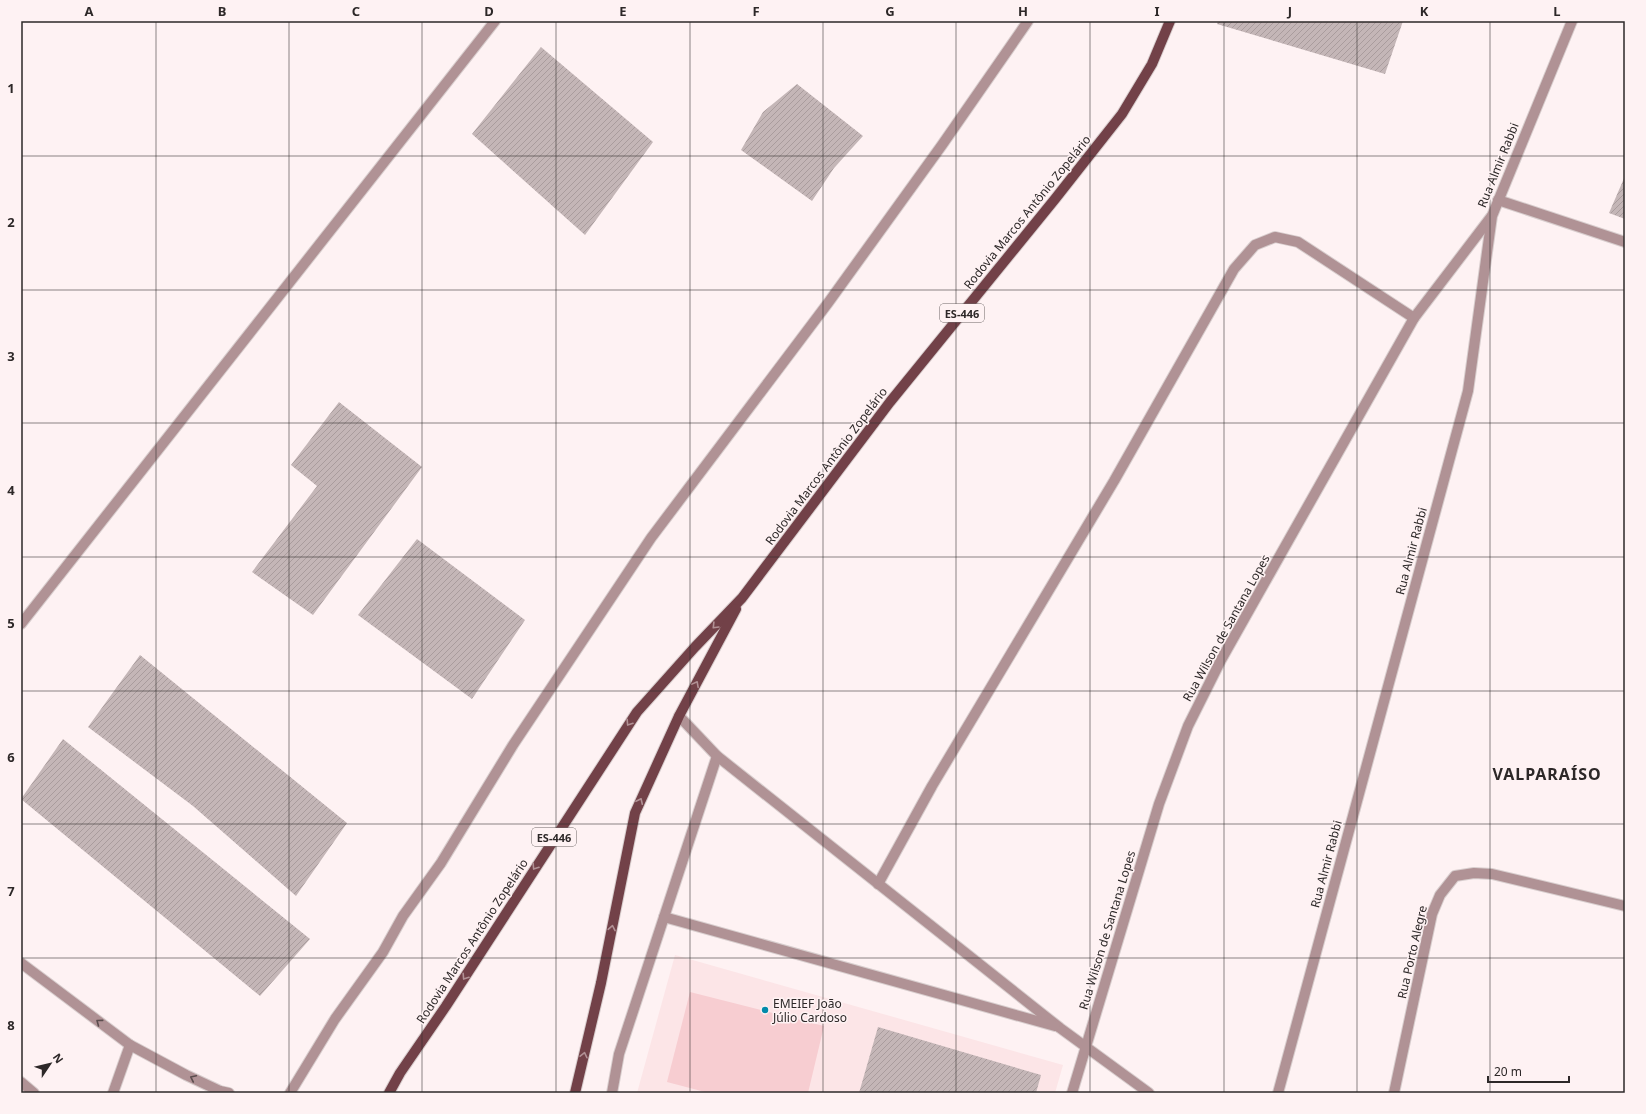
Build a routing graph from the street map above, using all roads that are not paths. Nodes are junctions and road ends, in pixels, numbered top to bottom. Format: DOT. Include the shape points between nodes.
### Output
graph roads {
  1 [pos="495,21"];
  2 [pos="1028,21"];
  3 [pos="1170,21"];
  4 [pos="1572,21"];
  5 [pos="1498,200"];
  6 [pos="1492,216"];
  7 [pos="1625,242"];
  8 [pos="1414,318"];
  9 [pos="742,598"];
  10 [pos="21,624"];
  11 [pos="679,716"];
  12 [pos="716,756"];
  13 [pos="878,884"];
  14 [pos="1625,906"];
  15 [pos="664,917"];
  16 [pos="21,963"];
  17 [pos="1060,1028"];
  18 [pos="130,1045"];
  19 [pos="1085,1046"];
  20 [pos="21,1082"];
  21 [pos="34,1093"];
  22 [pos="113,1093"];
  23 [pos="230,1093"];
  24 [pos="290,1093"];
  25 [pos="390,1093"];
  26 [pos="575,1093"];
  27 [pos="612,1093"];
  28 [pos="1072,1093"];
  29 [pos="1149,1093"];
  30 [pos="1278,1093"];
  31 [pos="1394,1093"];
  1 -- 10 [label="street"];
  2 -- 24 [label="street" via="828,303 651,538 513,745 441,863 403,916 383,952 335,1019"];
  3 -- 9 [label="main road, Rodovia Marcos Antônio Zopelário / ES-446" via="1152,64 1122,114 890,402"];
  4 -- 5 [label="street, Rua Almir Rabbi"];
  5 -- 6 [label="street, Rua Almir Rabbi"];
  5 -- 7 [label="street"];
  6 -- 8 [label="street, Rua Wilson de Santana Lopes"];
  6 -- 30 [label="street, Rua Almir Rabbi" via="1468,391"];
  8 -- 13 [label="street" via="1298,242 1276,237 1255,245 1234,269 1114,481 932,786"];
  8 -- 19 [label="street, Rua Wilson de Santana Lopes" via="1221,660 1188,726 1159,804"];
  11 -- 9 [label="main road, Rodovia Marcos Antônio Zopelário / ES-446, one-way"];
  9 -- 25 [label="main road, Rodovia Marcos Antônio Zopelário / ES-446, one-way" via="695,646 637,712 400,1073"];
  11 -- 12 [label="street"];
  26 -- 11 [label="main road, Rodovia Marcos Antônio Zopelário / ES-446, one-way" via="634,813"];
  12 -- 13 [label="street"];
  12 -- 15 [label="street"];
  13 -- 17 [label="street"];
  14 -- 31 [label="street, Rua Porto Alegre" via="1492,874 1456,876 1440,895 1432,914"];
  15 -- 17 [label="street"];
  15 -- 27 [label="street" via="620,1054"];
  18 -- 16 [label="street, one-way"];
  17 -- 19 [label="street"];
  18 -- 22 [label="street"];
  23 -- 18 [label="street, one-way" via="186,1075"];
  19 -- 28 [label="street, Rua Wilson de Santana Lopes"];
  19 -- 29 [label="street"];
  20 -- 21 [label="street"];
}
